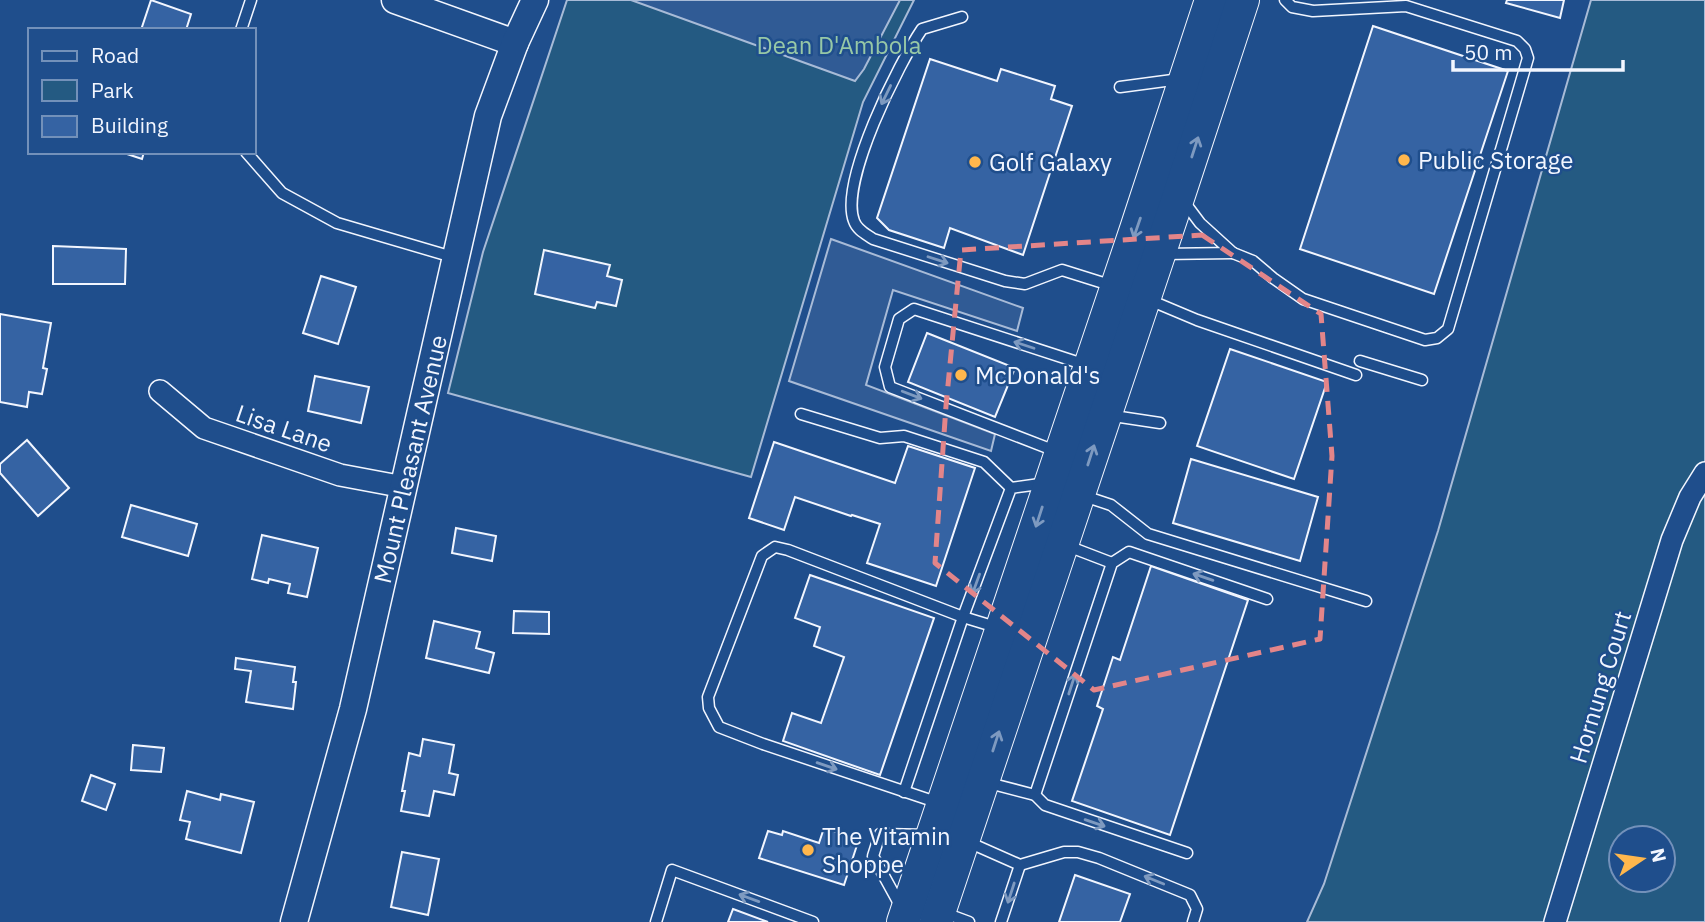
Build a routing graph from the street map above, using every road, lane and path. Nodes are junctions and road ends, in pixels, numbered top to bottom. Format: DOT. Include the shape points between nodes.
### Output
graph roads {
  1 [pos="251,0"];
  2 [pos="395,0"];
  3 [pos="535,0"];
  4 [pos="1211,0"];
  5 [pos="1242,0"];
  6 [pos="1285,0"];
  7 [pos="962,17"];
  8 [pos="242,28"];
  9 [pos="515,43"];
  10 [pos="1186,78"];
  11 [pos="1121,87"];
  12 [pos="248,154"];
  13 [pos="1179,195"];
  14 [pos="1233,253"];
  15 [pos="1159,254"];
  16 [pos="456,258"];
  17 [pos="1130,293"];
  18 [pos="1360,361"];
  19 [pos="1089,366"];
  20 [pos="1356,375"];
  21 [pos="1422,380"];
  22 [pos="160,391"];
  23 [pos="801,414"];
  24 [pos="1104,415"];
  25 [pos="1160,423"];
  26 [pos="1060,453"];
  27 [pos="1705,473"];
  28 [pos="404,487"];
  29 [pos="1011,488"];
  30 [pos="1064,488"];
  31 [pos="1062,544"];
  32 [pos="1112,563"];
  33 [pos="1267,599"];
  34 [pos="1366,601"];
  35 [pos="964,617"];
  36 [pos="1001,629"];
  37 [pos="982,781"];
  38 [pos="904,792"];
  39 [pos="1035,794"];
  40 [pos="942,804"];
  41 [pos="932,835"];
  42 [pos="964,840"];
  43 [pos="1186,853"];
  44 [pos="1020,864"];
  45 [pos="938,917"];
  46 [pos="904,918"];
  47 [pos="294,922"];
  48 [pos="656,922"];
  49 [pos="813,922"];
  50 [pos="969,922"];
  51 [pos="1002,922"];
  52 [pos="1193,922"];
  53 [pos="1555,922"];
  1 -- 8 [label="lane"];
  2 -- 9 [label="street"];
  3 -- 9 [label="street, Mount Pleasant Avenue"];
  4 -- 10 [label="main road"];
  13 -- 5 [label="main road, one-way"];
  6 -- 14 [label="lane" via="1292,7 1313,11 1406,6 1517,41 1528,58 1448,330 1437,338 1425,340 1303,299 1253,261"];
  7 -- 17 [label="lane, one-way" via="922,29 907,51 859,165 851,204 854,222 873,239 1004,281 1025,284 1062,270"];
  9 -- 16 [label="street, Mount Pleasant Avenue" via="488,116"];
  10 -- 11 [label="lane"];
  10 -- 17 [label="main road, one-way"];
  12 -- 16 [label="lane" via="282,193 337,223"];
  13 -- 14 [label="lane" via="1200,223"];
  13 -- 15 [label="main road"];
  14 -- 15 [label="lane"];
  15 -- 17 [label="main road"];
  16 -- 28 [label="street, Mount Pleasant Avenue"];
  17 -- 19 [label="main road"];
  17 -- 20 [label="lane"];
  17 -- 24 [label="main road"];
  18 -- 21 [label="lane"];
  19 -- 26 [label="main road"];
  19 -- 26 [label="lane, one-way" via="914,309 899,319 885,367 890,387"];
  22 -- 28 [label="street, Lisa Lane" via="204,428 341,475"];
  23 -- 29 [label="lane" via="880,438 904,436 984,462"];
  24 -- 25 [label="lane"];
  30 -- 24 [label="main road, one-way"];
  26 -- 30 [label="main road"];
  27 -- 53 [label="street, Hornung Court" via="1672,540"];
  28 -- 47 [label="street, Mount Pleasant Avenue" via="353,709"];
  29 -- 30 [label="lane"];
  29 -- 35 [label="lane, one-way"];
  30 -- 31 [label="main road"];
  30 -- 34 [label="lane" via="1111,505 1148,534"];
  30 -- 36 [label="main road, one-way"];
  31 -- 32 [label="lane"];
  37 -- 31 [label="main road, one-way"];
  33 -- 32 [label="lane, one-way" via="1129,552"];
  39 -- 32 [label="lane, one-way"];
  35 -- 36 [label="lane"];
  35 -- 38 [label="lane"];
  35 -- 38 [label="lane, one-way" via="775,547 762,556 708,698 719,727"];
  36 -- 40 [label="main road"];
  37 -- 39 [label="lane"];
  37 -- 42 [label="main road"];
  38 -- 40 [label="lane"];
  39 -- 43 [label="lane, one-way" via="1045,805"];
  40 -- 41 [label="main road"];
  41 -- 46 [label="main road"];
  41 -- 46 [label="lane" via="880,834 873,856"];
  42 -- 44 [label="lane"];
  42 -- 45 [label="main road"];
  44 -- 51 [label="lane, one-way"];
  52 -- 44 [label="lane, one-way" via="1197,909 1190,895 1100,858 1064,852"];
  45 -- 50 [label="lane"];
  49 -- 48 [label="lane, one-way" via="672,870"];
}
